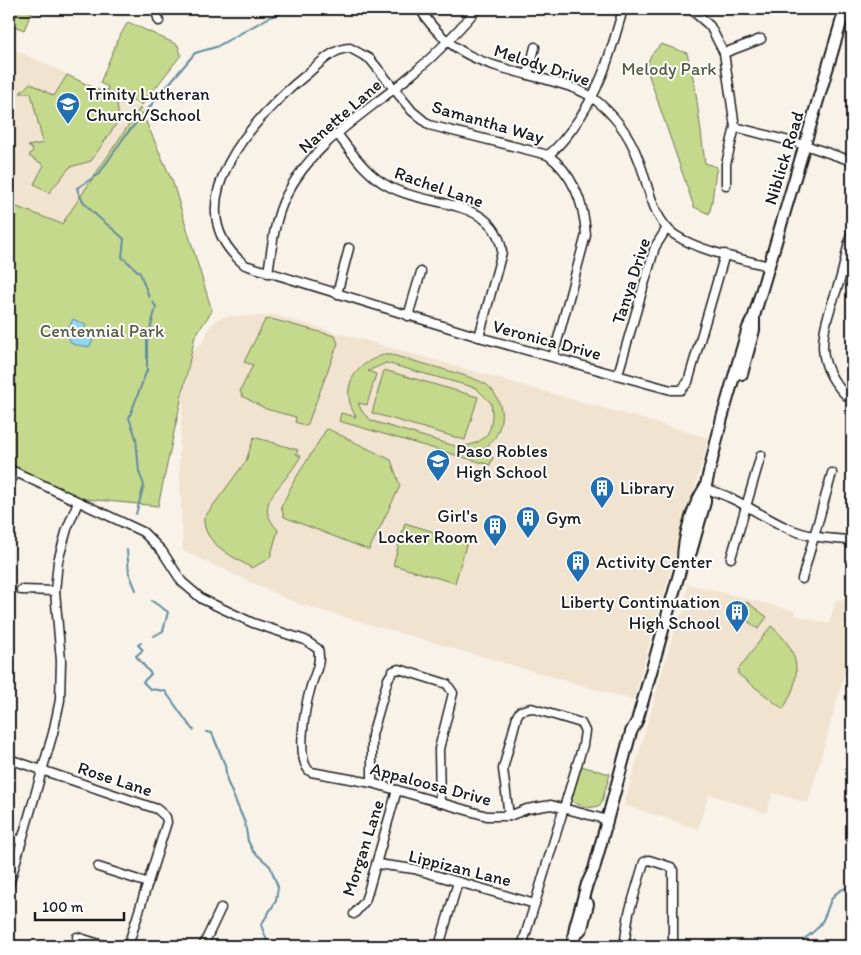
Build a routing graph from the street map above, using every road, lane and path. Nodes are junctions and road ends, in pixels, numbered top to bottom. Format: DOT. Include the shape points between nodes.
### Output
graph roads {
  1 [pos="155,9"];
  2 [pos="420,9"];
  3 [pos="477,9"];
  4 [pos="624,9"];
  5 [pos="845,9"];
  6 [pos="695,13"];
  7 [pos="159,21"];
  8 [pos="761,39"];
  9 [pos="448,42"];
  10 [pos="535,47"];
  11 [pos="724,53"];
  12 [pos="528,75"];
  13 [pos="395,88"];
  14 [pos="592,98"];
  15 [pos="735,127"];
  16 [pos="338,135"];
  17 [pos="805,145"];
  18 [pos="548,155"];
  19 [pos="852,161"];
  20 [pos="726,185"];
  21 [pos="667,228"];
  22 [pos="852,231"];
  23 [pos="349,248"];
  24 [pos="724,254"];
  25 [pos="849,255"];
  26 [pos="769,266"];
  27 [pos="421,272"];
  28 [pos="268,273"];
  29 [pos="337,294"];
  30 [pos="408,316"];
  31 [pos="479,337"];
  32 [pos="552,356"];
  33 [pos="618,374"];
  34 [pos="852,401"];
  35 [pos="761,455"];
  36 [pos="12,471"];
  37 [pos="832,473"];
  38 [pos="9,486"];
  39 [pos="705,489"];
  40 [pos="78,502"];
  41 [pos="746,505"];
  42 [pos="813,536"];
  43 [pos="852,540"];
  44 [pos="732,558"];
  45 [pos="802,579"];
  46 [pos="21,590"];
  47 [pos="55,591"];
  48 [pos="9,759"];
  49 [pos="42,772"];
  50 [pos="372,783"];
  51 [pos="398,790"];
  52 [pos="440,803"];
  53 [pos="564,808"];
  54 [pos="509,816"];
  55 [pos="608,820"];
  56 [pos="9,837"];
  57 [pos="22,841"];
  58 [pos="377,864"];
  59 [pos="98,867"];
  60 [pos="458,882"];
  61 [pos="148,883"];
  62 [pos="9,885"];
  63 [pos="535,904"];
  64 [pos="221,908"];
  65 [pos="354,914"];
  66 [pos="77,937"];
  67 [pos="106,946"];
  68 [pos="128,946"];
  69 [pos="203,946"];
  70 [pos="439,946"];
  71 [pos="522,946"];
  72 [pos="572,946"];
  73 [pos="624,946"];
  74 [pos="673,946"];
  1 -- 7 [label="street"];
  2 -- 9 [label="street, Melody Drive"];
  3 -- 9 [label="street, Nanette Lane"];
  4 -- 14 [label="street" via="603,77"];
  5 -- 17 [label="main road, Niblick Road"];
  6 -- 11 [label="street" via="710,26"];
  8 -- 11 [label="street"];
  9 -- 12 [label="street, Melody Drive" via="470,58"];
  9 -- 13 [label="street, Nanette Lane"];
  10 -- 12 [label="street"];
  11 -- 15 [label="street"];
  12 -- 14 [label="street, Melody Drive" via="576,89"];
  13 -- 16 [label="street, Nanette Lane"];
  13 -- 18 [label="street, Samantha Way" via="416,116 429,125"];
  13 -- 28 [label="street, Samantha Way" via="370,59 356,50 343,48 286,91 240,143 217,193 216,218 225,244 238,259"];
  14 -- 18 [label="street" via="566,137"];
  14 -- 21 [label="street, Melody Drive" via="619,123 631,141 659,217"];
  15 -- 17 [label="street"];
  15 -- 20 [label="street" via="726,164"];
  16 -- 28 [label="street, Nanette Lane" via="304,167 286,195 277,221"];
  16 -- 31 [label="street, Rachel Lane" via="365,169 390,187 472,212 490,222 501,241 502,252"];
  17 -- 19 [label="street"];
  17 -- 26 [label="main road, Niblick Road"];
  18 -- 32 [label="street, Samantha Way" via="561,165 574,186 586,235"];
  21 -- 24 [label="street, Melody Drive" via="692,244"];
  21 -- 33 [label="street, Tanya Drive" via="655,247"];
  22 -- 25 [label="street"];
  23 -- 29 [label="street"];
  24 -- 26 [label="street, Melody Drive"];
  24 -- 33 [label="street, Veronica Drive" via="685,387 676,391"];
  25 -- 34 [label="street" via="824,324 823,339 829,369"];
  26 -- 39 [label="main road, Niblick Road" via="722,418"];
  27 -- 30 [label="street"];
  28 -- 29 [label="street, Veronica Drive"];
  29 -- 30 [label="street, Veronica Drive"];
  30 -- 31 [label="street, Veronica Drive"];
  31 -- 32 [label="street, Veronica Drive"];
  32 -- 33 [label="street, Veronica Drive"];
  35 -- 41 [label="street"];
  36 -- 38 [label="street"];
  36 -- 40 [label="street"];
  37 -- 42 [label="street"];
  39 -- 41 [label="street"];
  39 -- 55 [label="main road, Niblick Road" via="699,498 683,550 637,721 637,734 615,810"];
  40 -- 47 [label="street" via="58,561"];
  40 -- 50 [label="street, Appaloosa Drive" via="143,532 162,551 182,582 202,599 252,623 306,640 318,649 320,661 305,710 303,756 308,770"];
  41 -- 42 [label="street" via="784,527"];
  41 -- 44 [label="street"];
  42 -- 43 [label="street"];
  42 -- 45 [label="street"];
  46 -- 47 [label="street"];
  47 -- 49 [label="street" via="61,661 60,700"];
  48 -- 49 [label="street, Rose Lane"];
  49 -- 57 [label="street"];
  49 -- 61 [label="street, Rose Lane" via="162,812 167,822"];
  50 -- 51 [label="street, Appaloosa Drive"];
  50 -- 52 [label="street" via="372,735 388,679 393,671 399,669 447,684 453,693 439,750"];
  51 -- 52 [label="street, Appaloosa Drive"];
  51 -- 58 [label="street, Morgan Lane"];
  52 -- 54 [label="street, Appaloosa Drive" via="488,816"];
  53 -- 54 [label="street, Appaloosa Drive" via="538,806"];
  53 -- 54 [label="street" via="585,731 581,723 531,708 520,711 517,716 503,769"];
  53 -- 55 [label="street, Appaloosa Drive"];
  53 -- 63 [label="street"];
  55 -- 72 [label="main road, Niblick Road" via="584,892"];
  56 -- 57 [label="street"];
  57 -- 62 [label="street"];
  58 -- 60 [label="street, Lippizan Lane" via="414,869"];
  58 -- 65 [label="street, Morgan Lane" via="365,901"];
  59 -- 61 [label="street"];
  60 -- 63 [label="street, Lippizan Lane"];
  60 -- 70 [label="street"];
  61 -- 68 [label="street, Rose Lane"];
  63 -- 71 [label="street"];
  64 -- 69 [label="street"];
  66 -- 67 [label="street"];
  73 -- 74 [label="street" via="629,912 644,862 649,860 673,870"];
}
